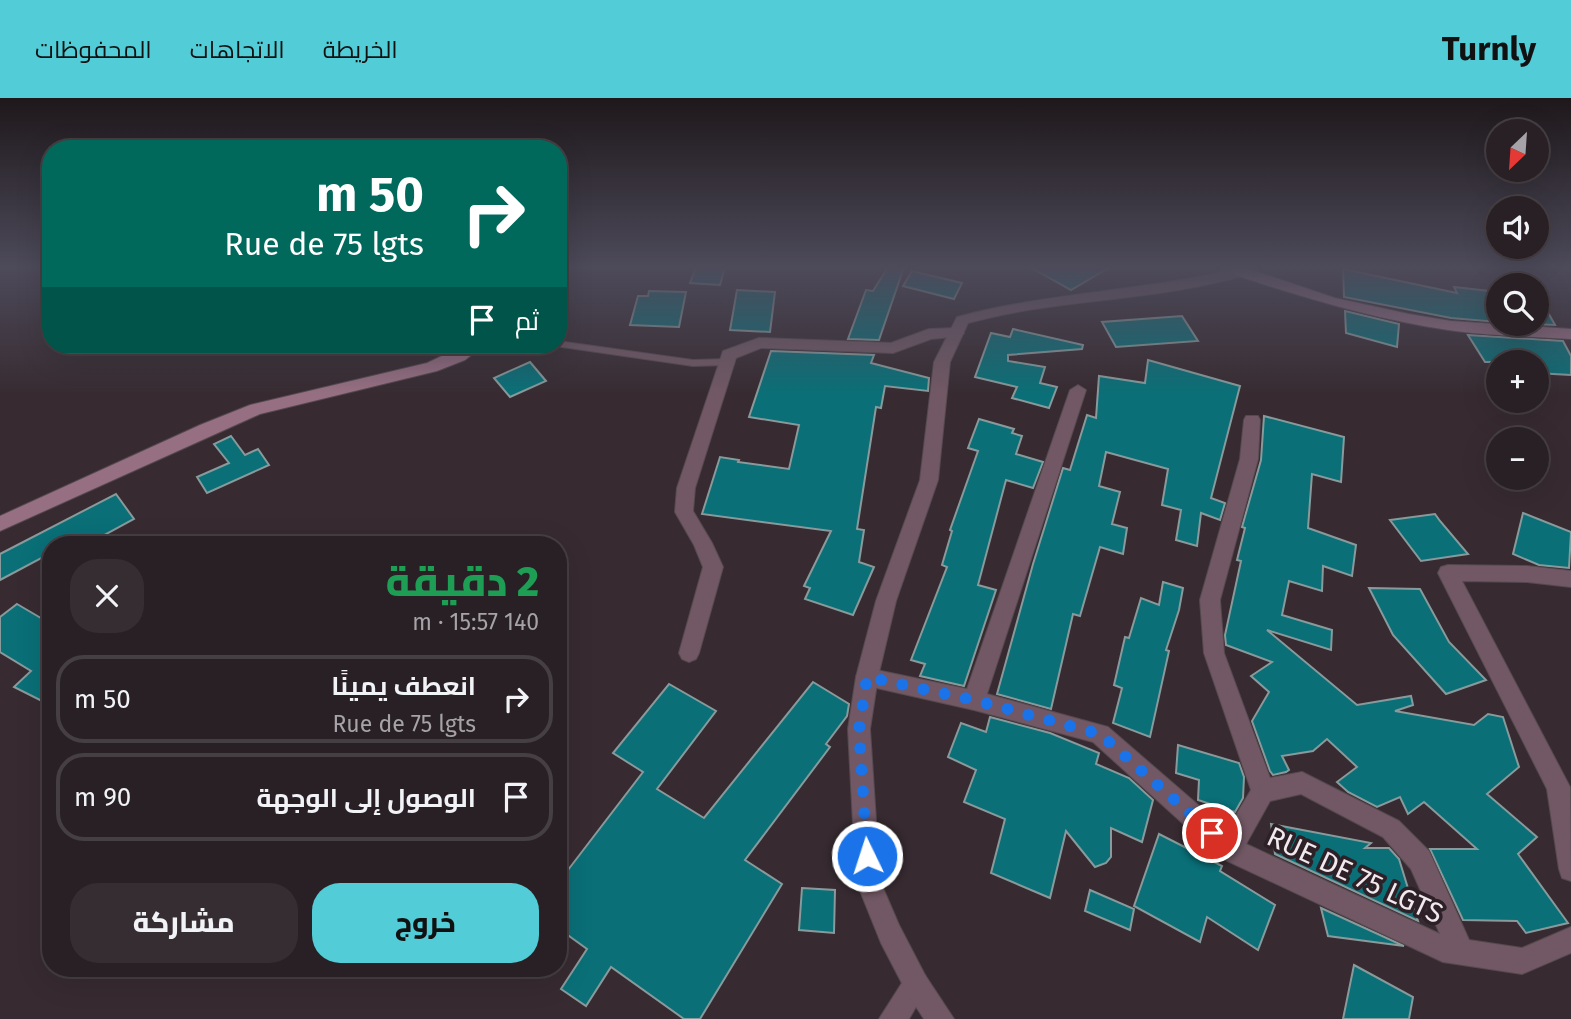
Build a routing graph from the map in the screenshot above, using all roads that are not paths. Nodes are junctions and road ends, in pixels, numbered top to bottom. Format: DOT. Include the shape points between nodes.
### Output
graph roads {
  1 [pos="997,310"];
  2 [pos="1366,310"];
  3 [pos="956,333"];
  4 [pos="1571,334"];
  5 [pos="567,345"];
  6 [pos="462,354"];
  7 [pos="727,362"];
  8 [pos="1079,390"];
  9 [pos="1252,420"];
  10 [pos="0,524"];
  11 [pos="1571,579"];
  12 [pos="689,653"];
  13 [pos="867,677"];
  14 [pos="974,700"];
  15 [pos="1263,791"];
  16 [pos="1230,849"];
  17 [pos="1571,869"];
  18 [pos="1571,940"];
  19 [pos="1461,952"];
  20 [pos="916,984"];
  21 [pos="893,1019"];
  22 [pos="940,1019"];
  1 -- 3 [label="street" via="962,320"];
  2 -- 4 [label="main road" via="1451,326"];
  3 -- 7 [label="street" via="929,334 893,348 759,343 729,355"];
  3 -- 13 [label="street" via="942,362 929,480 886,601"];
  5 -- 7 [label="lane" via="693,362"];
  6 -- 10 [label="main road" via="431,368 256,409"];
  7 -- 12 [label="street" via="686,488 684,512 713,567"];
  8 -- 14 [label="street"];
  9 -- 15 [label="street" via="1249,459 1210,600 1214,653"];
  11 -- 17 [label="street" via="1448,573 1558,787"];
  13 -- 14 [label="street, RUE DE 75 LGTS"];
  13 -- 20 [label="street" via="859,729 868,881"];
  14 -- 16 [label="street, RUE DE 75 LGTS" via="1100,734"];
  15 -- 16 [label="street"];
  15 -- 19 [label="street" via="1302,783 1391,829 1420,860"];
  16 -- 19 [label="street, RUE DE 75 LGTS" via="1443,949"];
  18 -- 19 [label="street, RUE DE 75 LGTS" via="1522,961"];
  20 -- 21 [label="street"];
  20 -- 22 [label="street"];
}
